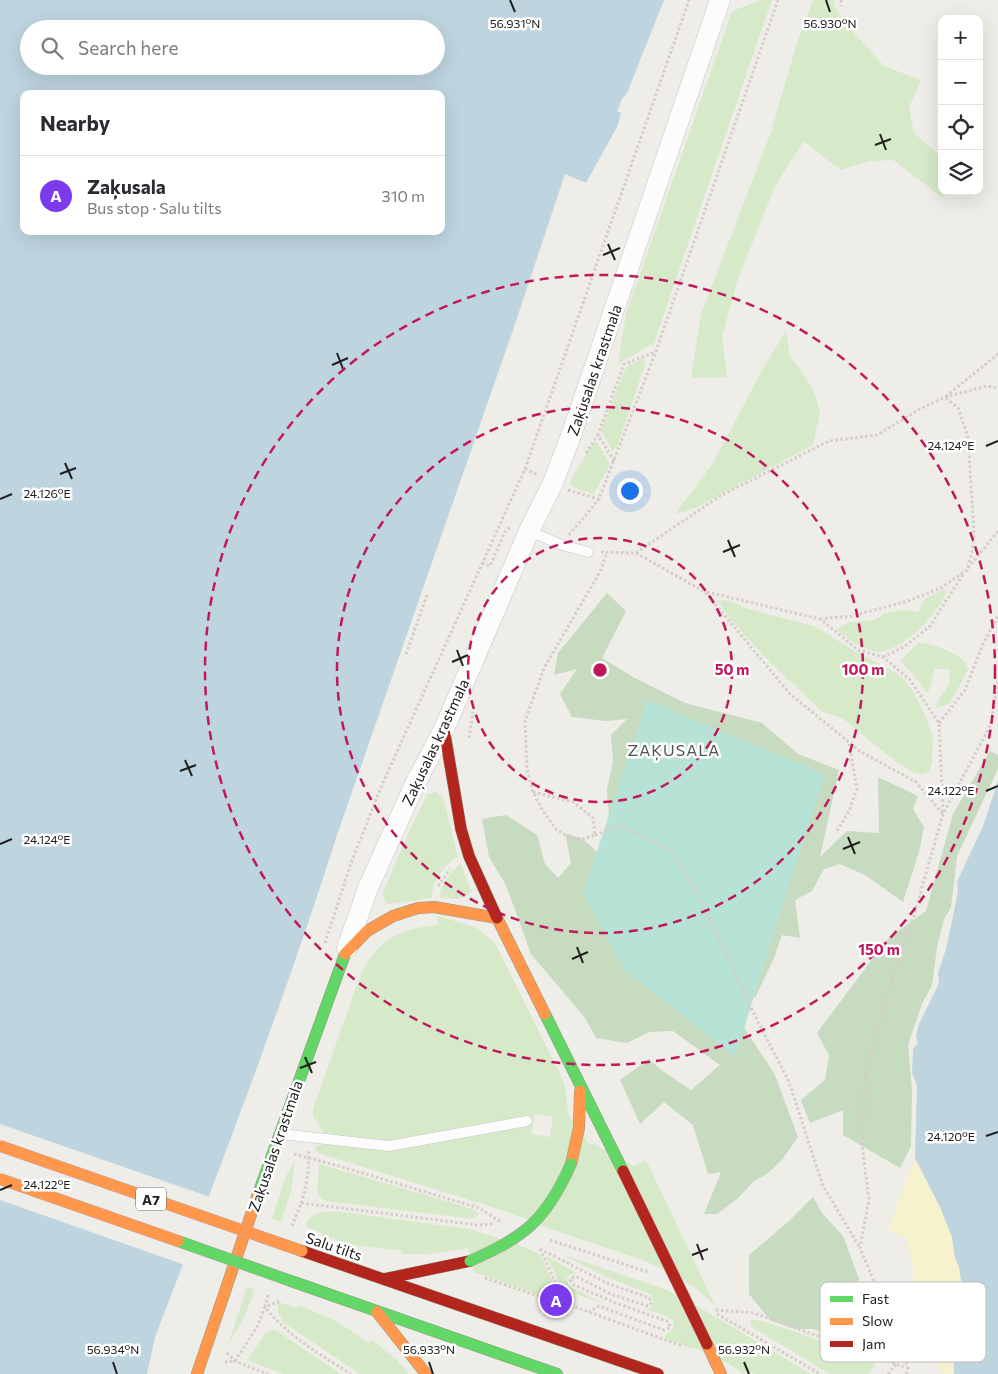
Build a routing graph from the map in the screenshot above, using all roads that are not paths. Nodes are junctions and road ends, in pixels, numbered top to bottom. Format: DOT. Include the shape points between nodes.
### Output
graph roads {
  1 [pos="720,0"];
  2 [pos="529,531"];
  3 [pos="588,552"];
  4 [pos="444,730"];
  5 [pos="497,918"];
  6 [pos="344,954"];
  7 [pos="579,1084"];
  8 [pos="527,1121"];
  9 [pos="279,1134"];
  10 [pos="0,1146"];
  11 [pos="0,1179"];
  12 [pos="384,1279"];
  13 [pos="377,1312"];
  14 [pos="197,1374"];
  15 [pos="426,1374"];
  16 [pos="557,1374"];
  17 [pos="658,1374"];
  18 [pos="721,1374"];
  1 -- 2 [label="street, Zaķusalas krastmala" via="573,430 553,483"];
  2 -- 3 [label="lane"];
  2 -- 4 [label="street, Zaķusalas krastmala"];
  4 -- 5 [label="main road" via="461,829 469,856"];
  4 -- 6 [label="street, Zaķusalas krastmala" via="383,854"];
  5 -- 6 [label="main road" via="434,906 418,908 393,916 367,931"];
  5 -- 7 [label="main road"];
  6 -- 9 [label="main road, Zaķusalas krastmala"];
  7 -- 12 [label="main road, bridge" via="582,1111 571,1164 551,1205 531,1228 500,1249 470,1261"];
  7 -- 18 [label="main road, bridge"];
  8 -- 9 [label="lane" via="389,1146"];
  9 -- 14 [label="main road, Zaķusalas krastmala"];
  10 -- 12 [label="main road, Salu tilts / A7, bridge"];
  11 -- 13 [label="main road, A7, bridge"];
  12 -- 17 [label="main road, Salu tilts / A7"];
  13 -- 15 [label="main road"];
  13 -- 16 [label="main road, A7"];
}
